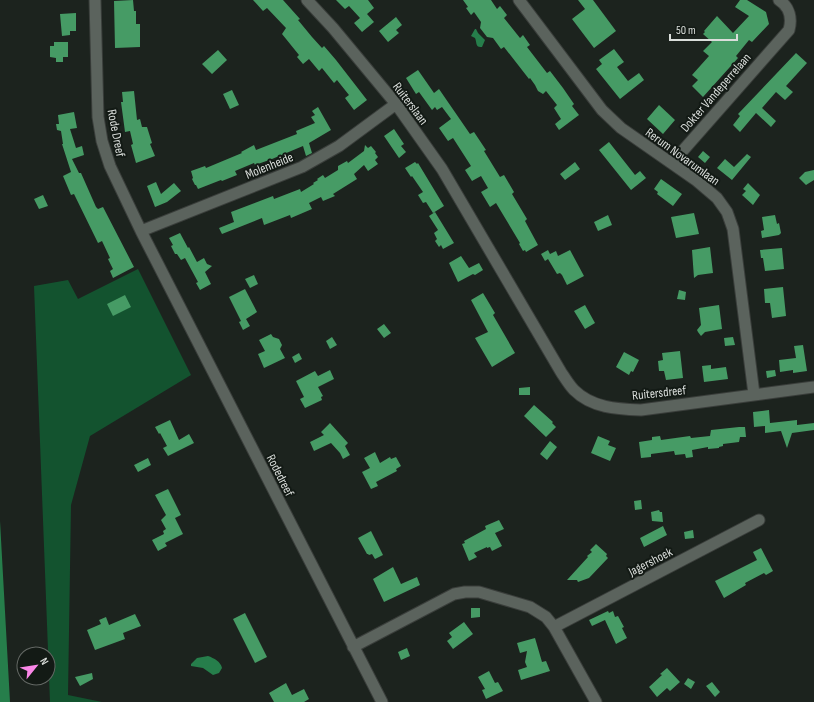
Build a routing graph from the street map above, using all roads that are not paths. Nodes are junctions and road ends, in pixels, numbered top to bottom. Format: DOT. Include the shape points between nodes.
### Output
graph roads {
  1 [pos="95,0"];
  2 [pos="307,0"];
  3 [pos="519,0"];
  4 [pos="779,0"];
  5 [pos="396,104"];
  6 [pos="672,163"];
  7 [pos="141,231"];
  8 [pos="480,232"];
  9 [pos="156,260"];
  10 [pos="814,387"];
  11 [pos="754,394"];
  12 [pos="759,520"];
  13 [pos="554,627"];
  14 [pos="353,647"];
  15 [pos="382,702"];
  16 [pos="596,702"];
  1 -- 7 [label="street, Rode Dreef" via="98,117 102,141 110,166"];
  2 -- 5 [label="street, Ruiterslaan"];
  3 -- 6 [label="street, Rerum Novarumlaan" via="602,110 621,128"];
  4 -- 6 [label="street, Dokter Vandeperrelaan" via="789,11 789,30"];
  5 -- 7 [label="street, Molenheide" via="339,146 302,167"];
  5 -- 8 [label="street, Ruiterslaan" via="442,169"];
  6 -- 11 [label="street, Rerum Novarumlaan" via="717,198 727,212 734,229"];
  7 -- 9 [label="street, Rode Dreef"];
  8 -- 11 [label="street, Ruitersdreef" via="561,372 573,389 586,400 601,406 641,410"];
  9 -- 14 [label="street, Rodedreef"];
  10 -- 11 [label="street, Ruitersdreef"];
  12 -- 13 [label="street, Jagershoek"];
  13 -- 14 [label="street" via="546,617 530,607 479,592 465,592 454,594"];
  13 -- 16 [label="street"];
  14 -- 15 [label="street, Rodedreef"];
}
